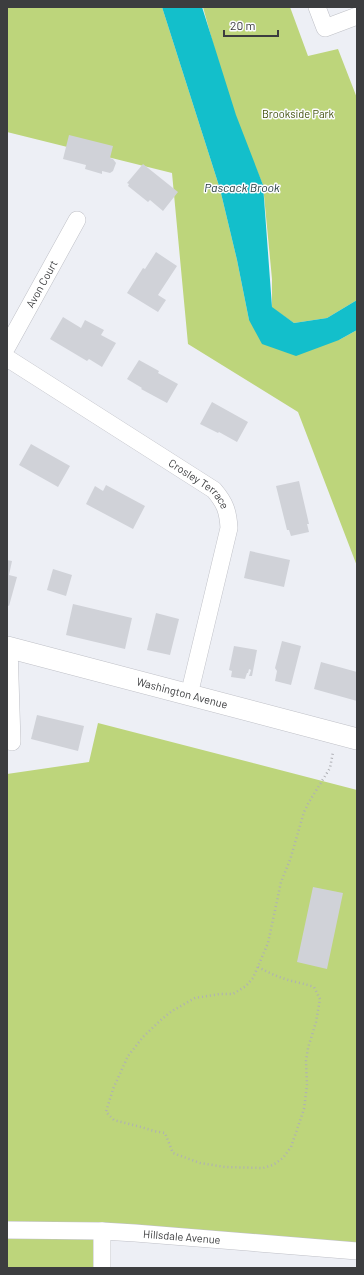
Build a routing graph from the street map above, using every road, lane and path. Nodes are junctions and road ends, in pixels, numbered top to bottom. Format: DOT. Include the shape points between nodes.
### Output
graph roads {
  1 [pos="316,7"];
  2 [pos="357,16"];
  3 [pos="77,220"];
  4 [pos="7,348"];
  5 [pos="7,358"];
  6 [pos="8,647"];
  7 [pos="189,695"];
  8 [pos="347,736"];
  9 [pos="12,742"];
  10 [pos="258,967"];
  11 [pos="7,1230"];
  12 [pos="102,1231"];
  13 [pos="357,1252"];
  14 [pos="102,1268"];
  1 -- 2 [label="street" via="325,28"];
  3 -- 4 [label="street, Avon Court"];
  5 -- 7 [label="street, Crosley Terrace" via="214,490 223,501 228,513 229,528"];
  6 -- 7 [label="street, Washington Avenue"];
  6 -- 9 [label="street"];
  7 -- 8 [label="street, Washington Avenue"];
  8 -- 10 [label="path" via="304,812 281,882 268,943"];
  10 -- 10 [label="path" via="246,986 233,994 195,998 172,1011 143,1038 128,1056 113,1089 106,1112 114,1120 165,1133 173,1153 200,1163 225,1167 263,1168 283,1158 291,1147 304,1109 306,1061 320,999 314,987 268,973"];
  11 -- 12 [label="street, Hillsdale Avenue"];
  12 -- 13 [label="street, Hillsdale Avenue"];
  12 -- 14 [label="street"];
}
